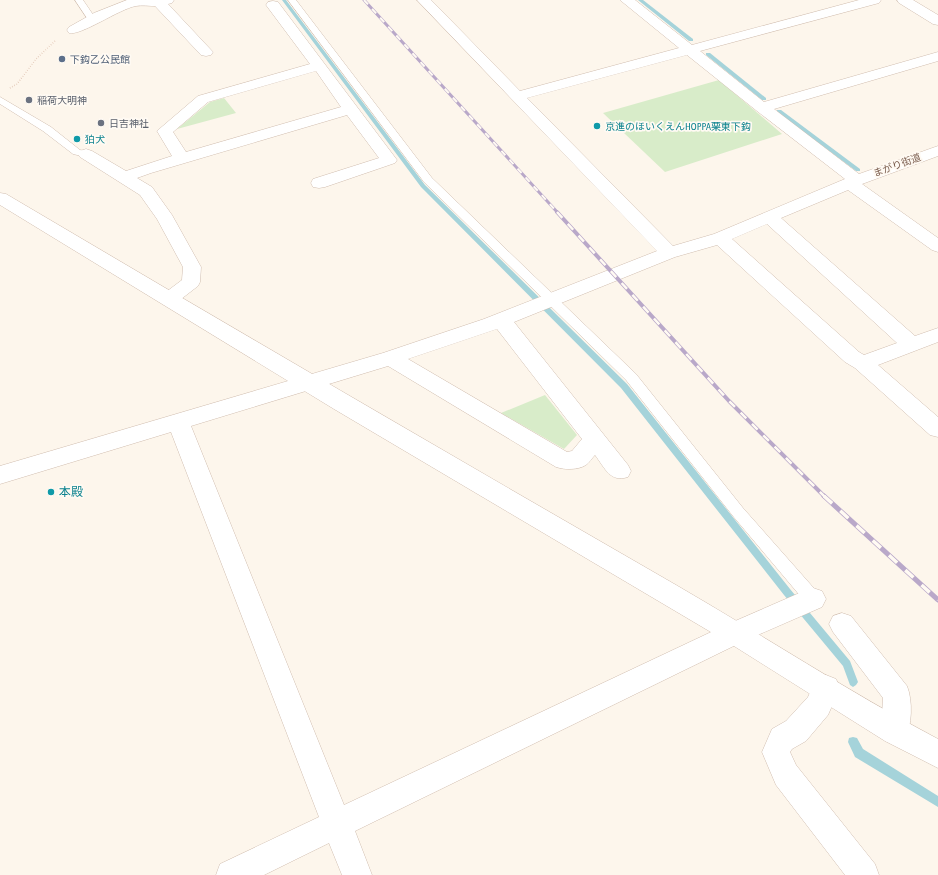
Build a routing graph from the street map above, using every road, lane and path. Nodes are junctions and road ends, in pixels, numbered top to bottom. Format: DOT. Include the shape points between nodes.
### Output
graph roads {
  1 [pos="79,0"];
  2 [pos="292,0"];
  3 [pos="424,0"];
  4 [pos="627,0"];
  5 [pos="874,0"];
  6 [pos="904,0"];
  7 [pos="163,1"];
  8 [pos="273,5"];
  9 [pos="92,19"];
  10 [pos="938,21"];
  11 [pos="74,30"];
  12 [pos="690,49"];
  13 [pos="206,52"];
  14 [pos="938,56"];
  15 [pos="319,66"];
  16 [pos="6,90"];
  17 [pos="518,96"];
  18 [pos="0,100"];
  19 [pos="762,108"];
  20 [pos="350,109"];
  21 [pos="938,151"];
  22 [pos="86,154"];
  23 [pos="181,158"];
  24 [pos="126,177"];
  25 [pos="853,181"];
  26 [pos="319,183"];
  27 [pos="0,198"];
  28 [pos="769,217"];
  29 [pos="720,238"];
  30 [pos="938,246"];
  31 [pos="670,253"];
  32 [pos="169,298"];
  33 [pos="545,302"];
  34 [pos="501,320"];
  35 [pos="938,335"];
  36 [pos="912,345"];
  37 [pos="390,358"];
  38 [pos="862,363"];
  39 [pos="307,382"];
  40 [pos="178,421"];
  41 [pos="938,429"];
  42 [pos="596,439"];
  43 [pos="620,471"];
  44 [pos="0,475"];
  45 [pos="802,604"];
  46 [pos="842,624"];
  47 [pos="735,633"];
  48 [pos="826,688"];
  49 [pos="895,731"];
  50 [pos="938,754"];
  51 [pos="338,825"];
  52 [pos="231,875"];
  53 [pos="357,875"];
  54 [pos="864,875"];
  1 -- 9 [label="lane"];
  2 -- 33 [label="lane" via="428,180"];
  3 -- 17 [label="street"];
  4 -- 12 [label="street"];
  5 -- 12 [label="street"];
  6 -- 10 [label="street"];
  7 -- 9 [label="street" via="134,2"];
  7 -- 13 [label="street"];
  8 -- 15 [label="street"];
  9 -- 11 [label="street"];
  11 -- 16 [label="path" via="46,49 17,84"];
  12 -- 17 [label="street"];
  12 -- 19 [label="street"];
  14 -- 19 [label="street"];
  15 -- 20 [label="street"];
  15 -- 23 [label="street" via="203,99 165,131"];
  17 -- 31 [label="street"];
  18 -- 22 [label="lane" via="47,129 77,152"];
  19 -- 25 [label="street"];
  20 -- 23 [label="street"];
  20 -- 26 [label="street" via="388,160"];
  21 -- 25 [label="street, まがり街道"];
  22 -- 24 [label="street"];
  23 -- 24 [label="street"];
  24 -- 32 [label="street" via="146,191 166,219 192,267 190,282"];
  25 -- 28 [label="street, まがり街道"];
  25 -- 30 [label="street"];
  27 -- 32 [label="street"];
  28 -- 29 [label="street, まがり街道"];
  28 -- 36 [label="street"];
  29 -- 31 [label="street, まがり街道"];
  29 -- 38 [label="street"];
  31 -- 33 [label="street, まがり街道"];
  32 -- 39 [label="street"];
  33 -- 34 [label="street, まがり街道"];
  33 -- 45 [label="lane" via="631,377 738,512"];
  34 -- 37 [label="street, まがり街道"];
  34 -- 42 [label="street"];
  35 -- 36 [label="street"];
  36 -- 38 [label="street"];
  37 -- 39 [label="street, まがり街道"];
  37 -- 42 [label="street" via="564,461 579,459"];
  38 -- 41 [label="street"];
  39 -- 40 [label="street, まがり街道"];
  39 -- 47 [label="street"];
  40 -- 44 [label="street, まがり街道"];
  40 -- 51 [label="street"];
  42 -- 43 [label="street"];
  45 -- 47 [label="street"];
  46 -- 49 [label="street" via="897,695"];
  47 -- 48 [label="street"];
  47 -- 51 [label="street"];
  48 -- 49 [label="street"];
  48 -- 54 [label="street" via="818,706 796,731 782,739 776,752 786,775"];
  49 -- 50 [label="street"];
  51 -- 52 [label="street"];
  51 -- 53 [label="street"];
}
